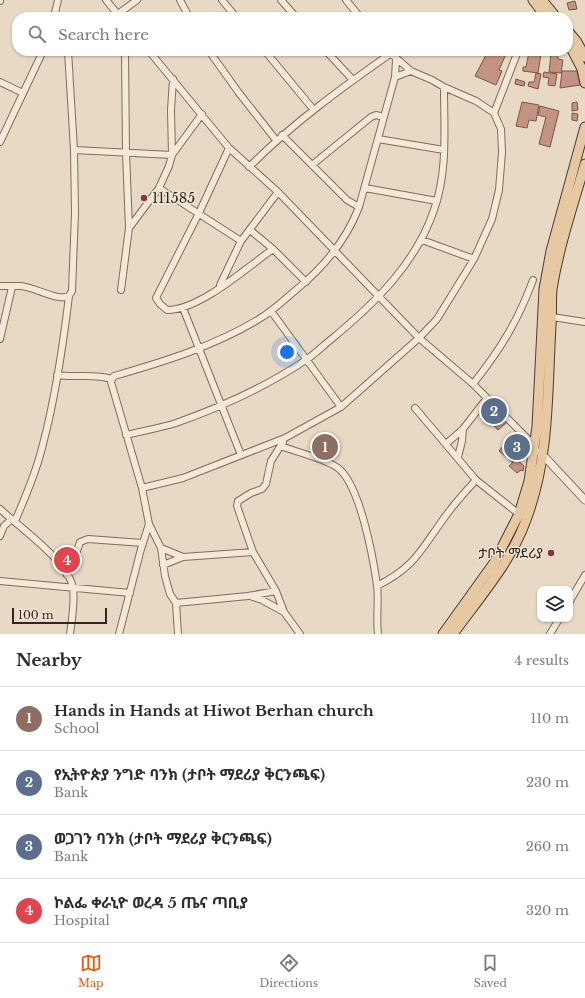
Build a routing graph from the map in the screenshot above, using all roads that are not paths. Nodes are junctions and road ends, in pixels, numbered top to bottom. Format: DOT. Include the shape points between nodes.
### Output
graph roads {
  1 [pos="58,0"];
  2 [pos="106,0"];
  3 [pos="137,0"];
  4 [pos="180,0"];
  5 [pos="222,0"];
  6 [pos="281,0"];
  7 [pos="346,0"];
  8 [pos="533,0"];
  9 [pos="542,0"];
  10 [pos="55,12"];
  11 [pos="116,12"];
  12 [pos="124,12"];
  13 [pos="186,12"];
  14 [pos="232,12"];
  15 [pos="292,12"];
  16 [pos="356,12"];
  17 [pos="542,12"];
  18 [pos="552,12"];
  19 [pos="573,37"];
  20 [pos="573,52"];
  21 [pos="41,56"];
  22 [pos="68,56"];
  23 [pos="125,56"];
  24 [pos="153,56"];
  25 [pos="213,56"];
  26 [pos="268,56"];
  27 [pos="330,56"];
  28 [pos="384,56"];
  29 [pos="392,56"];
  30 [pos="516,56"];
  31 [pos="585,57"];
  32 [pos="396,60"];
  33 [pos="411,71"];
  34 [pos="395,77"];
  35 [pos="173,79"];
  36 [pos="352,80"];
  37 [pos="0,82"];
  38 [pos="585,83"];
  39 [pos="444,88"];
  40 [pos="23,93"];
  41 [pos="313,109"];
  42 [pos="494,113"];
  43 [pos="202,114"];
  44 [pos="384,117"];
  45 [pos="585,127"];
  46 [pos="282,135"];
  47 [pos="378,139"];
  48 [pos="276,140"];
  49 [pos="0,142"];
  50 [pos="229,148"];
  51 [pos="74,150"];
  52 [pos="444,150"];
  53 [pos="126,153"];
  54 [pos="172,155"];
  55 [pos="585,164"];
  56 [pos="312,165"];
  57 [pos="249,167"];
  58 [pos="583,178"];
  59 [pos="159,188"];
  60 [pos="365,188"];
  61 [pos="278,192"];
  62 [pos="437,201"];
  63 [pos="359,207"];
  64 [pos="199,213"];
  65 [pos="129,228"];
  66 [pos="250,230"];
  67 [pos="422,240"];
  68 [pos="241,241"];
  69 [pos="273,249"];
  70 [pos="335,252"];
  71 [pos="474,259"];
  72 [pos="532,280"];
  73 [pos="306,282"];
  74 [pos="0,286"];
  75 [pos="12,287"];
  76 [pos="220,287"];
  77 [pos="121,290"];
  78 [pos="69,296"];
  79 [pos="378,298"];
  80 [pos="183,308"];
  81 [pos="271,311"];
  82 [pos="552,317"];
  83 [pos="585,322"];
  84 [pos="419,338"];
  85 [pos="0,339"];
  86 [pos="199,347"];
  87 [pos="308,359"];
  88 [pos="57,375"];
  89 [pos="112,379"];
  90 [pos="473,384"];
  91 [pos="487,398"];
  92 [pos="222,404"];
  93 [pos="341,407"];
  94 [pos="415,408"];
  95 [pos="463,429"];
  96 [pos="126,435"];
  97 [pos="285,438"];
  98 [pos="446,444"];
  99 [pos="281,446"];
  100 [pos="536,446"];
  101 [pos="241,455"];
  102 [pos="543,455"];
  103 [pos="458,458"];
  104 [pos="476,480"];
  105 [pos="142,488"];
  106 [pos="584,497"];
  107 [pos="0,509"];
  108 [pos="518,514"];
  109 [pos="14,520"];
  110 [pos="149,524"];
  111 [pos="2,527"];
  112 [pos="0,536"];
  113 [pos="143,543"];
  114 [pos="161,548"];
  115 [pos="253,552"];
  116 [pos="183,557"];
  117 [pos="163,565"];
  118 [pos="67,575"];
  119 [pos="585,575"];
  120 [pos="0,581"];
  121 [pos="377,586"];
  122 [pos="73,587"];
  123 [pos="276,591"];
  124 [pos="130,593"];
  125 [pos="248,596"];
  126 [pos="573,596"];
  127 [pos="176,603"];
  128 [pos="284,612"];
  129 [pos="557,622"];
  130 [pos="70,634"];
  131 [pos="119,634"];
  132 [pos="178,634"];
  133 [pos="300,634"];
  134 [pos="378,634"];
  135 [pos="443,634"];
  136 [pos="453,634"];
  137 [pos="550,634"];
  1 -- 10 [label="street"];
  2 -- 11 [label="street"];
  3 -- 12 [label="street"];
  4 -- 13 [label="street"];
  5 -- 14 [label="street"];
  6 -- 15 [label="street"];
  7 -- 16 [label="street"];
  8 -- 17 [label="main road"];
  9 -- 18 [label="main road"];
  19 -- 31 [label="main road"];
  20 -- 38 [label="main road" via="582,69"];
  21 -- 40 [label="street"];
  22 -- 51 [label="street"];
  23 -- 53 [label="street"];
  24 -- 35 [label="street"];
  25 -- 48 [label="street"];
  26 -- 41 [label="street"];
  27 -- 36 [label="street"];
  28 -- 36 [label="street"];
  29 -- 32 [label="street"];
  30 -- 42 [label="street"];
  32 -- 33 [label="street"];
  32 -- 34 [label="street"];
  33 -- 34 [label="street"];
  33 -- 39 [label="street"];
  34 -- 44 [label="street"];
  35 -- 43 [label="street"];
  35 -- 54 [label="street"];
  36 -- 41 [label="street"];
  37 -- 40 [label="street"];
  39 -- 42 [label="street" via="476,101"];
  39 -- 52 [label="street"];
  40 -- 49 [label="street"];
  41 -- 46 [label="street"];
  42 -- 71 [label="street" via="501,130 499,190 492,219"];
  43 -- 50 [label="street"];
  43 -- 54 [label="street"];
  44 -- 47 [label="street"];
  44 -- 56 [label="street" via="371,117"];
  45 -- 100 [label="main road" via="551,251 544,289"];
  46 -- 48 [label="street"];
  46 -- 56 [label="street"];
  47 -- 52 [label="street"];
  47 -- 60 [label="street"];
  48 -- 57 [label="street"];
  50 -- 57 [label="street"];
  50 -- 64 [label="street"];
  51 -- 53 [label="street"];
  51 -- 78 [label="street" via="76,213 72,291"];
  52 -- 62 [label="street"];
  53 -- 54 [label="street"];
  53 -- 65 [label="street"];
  54 -- 59 [label="street"];
  55 -- 58 [label="main road"];
  56 -- 63 [label="street" via="347,200"];
  57 -- 61 [label="street"];
  58 -- 82 [label="main road" via="560,250 552,290"];
  59 -- 64 [label="street"];
  59 -- 65 [label="street"];
  60 -- 62 [label="street"];
  60 -- 63 [label="street"];
  61 -- 66 [label="street"];
  61 -- 70 [label="street"];
  62 -- 67 [label="street"];
  63 -- 70 [label="street" via="352,226"];
  64 -- 68 [label="street"];
  64 -- 80 [label="street" via="156,298 167,310"];
  65 -- 77 [label="street"];
  66 -- 68 [label="street"];
  66 -- 69 [label="street"];
  67 -- 71 [label="street"];
  67 -- 79 [label="street"];
  68 -- 76 [label="street"];
  69 -- 73 [label="street"];
  69 -- 76 [label="street"];
  70 -- 73 [label="street"];
  70 -- 79 [label="street"];
  71 -- 84 [label="street" via="437,319"];
  72 -- 90 [label="street" via="510,332"];
  73 -- 81 [label="street"];
  74 -- 75 [label="street"];
  75 -- 78 [label="street" via="29,288 65,298"];
  75 -- 85 [label="street"];
  76 -- 80 [label="street"];
  78 -- 88 [label="street"];
  79 -- 84 [label="street"];
  79 -- 87 [label="street"];
  80 -- 86 [label="street"];
  81 -- 86 [label="street" via="258,320"];
  81 -- 87 [label="street"];
  82 -- 83 [label="street"];
  82 -- 102 [label="main road" via="547,430"];
  84 -- 90 [label="street"];
  84 -- 93 [label="street"];
  86 -- 89 [label="street" via="114,376"];
  86 -- 92 [label="street"];
  87 -- 92 [label="street"];
  87 -- 93 [label="street"];
  88 -- 89 [label="street" via="101,375"];
  88 -- 109 [label="street" via="43,444 30,485"];
  89 -- 96 [label="street"];
  90 -- 91 [label="street"];
  91 -- 95 [label="street"];
  91 -- 100 [label="street"];
  92 -- 96 [label="street" via="175,423"];
  92 -- 101 [label="street"];
  93 -- 97 [label="street"];
  94 -- 98 [label="street"];
  95 -- 98 [label="street"];
  95 -- 103 [label="street"];
  96 -- 105 [label="street"];
  97 -- 99 [label="street"];
  97 -- 101 [label="street"];
  98 -- 103 [label="street"];
  99 -- 115 [label="street" via="272,461 266,484 262,489 238,501 237,506"];
  99 -- 121 [label="street" via="327,462 338,468 346,477 362,512"];
  100 -- 102 [label="street"];
  100 -- 108 [label="main road" via="529,482"];
  101 -- 105 [label="street" via="183,478"];
  102 -- 106 [label="street"];
  102 -- 136 [label="main road" via="538,484 526,521 515,544"];
  103 -- 104 [label="street"];
  104 -- 108 [label="street"];
  104 -- 121 [label="street" via="442,520 419,555 406,568"];
  105 -- 110 [label="street"];
  107 -- 109 [label="street"];
  108 -- 135 [label="main road" via="494,563"];
  109 -- 111 [label="street"];
  109 -- 118 [label="street" via="28,530"];
  110 -- 113 [label="street"];
  110 -- 114 [label="street"];
  111 -- 112 [label="street"];
  113 -- 118 [label="street" via="88,539 80,542"];
  113 -- 124 [label="street"];
  114 -- 116 [label="street"];
  114 -- 117 [label="street"];
  115 -- 116 [label="street"];
  115 -- 123 [label="street"];
  116 -- 117 [label="street"];
  117 -- 127 [label="street" via="170,594"];
  118 -- 122 [label="street"];
  119 -- 126 [label="street"];
  120 -- 122 [label="street"];
  121 -- 134 [label="street"];
  122 -- 124 [label="street"];
  122 -- 130 [label="street"];
  123 -- 125 [label="street"];
  123 -- 128 [label="street"];
  124 -- 131 [label="street"];
  125 -- 127 [label="street"];
  125 -- 128 [label="street" via="262,600"];
  127 -- 132 [label="street"];
  128 -- 133 [label="street"];
  129 -- 137 [label="street"];
}
